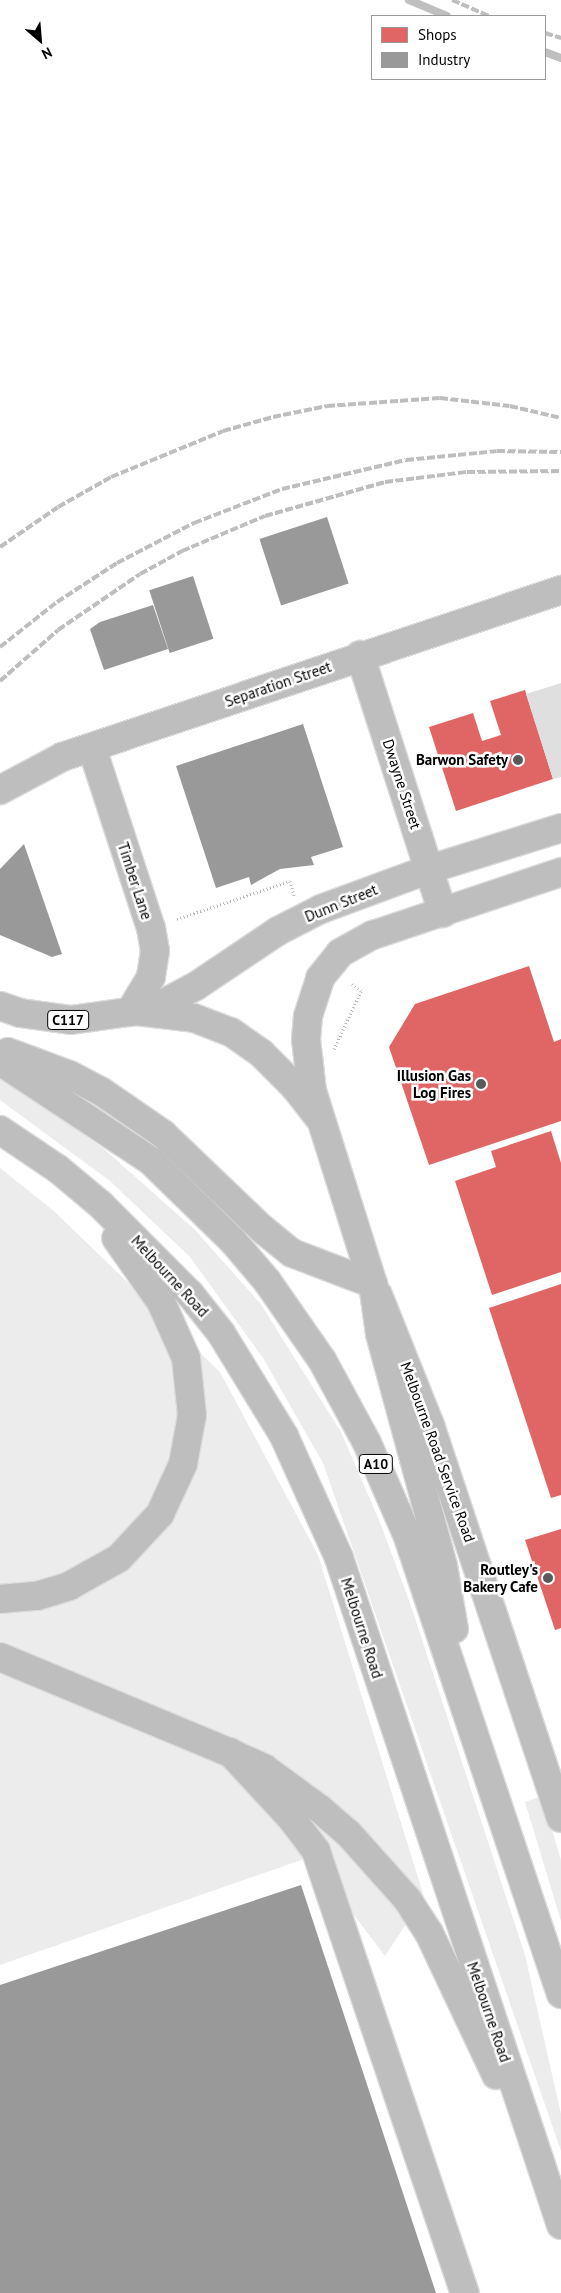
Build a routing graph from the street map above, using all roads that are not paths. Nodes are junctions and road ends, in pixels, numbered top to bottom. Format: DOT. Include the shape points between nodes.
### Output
graph roads {
  1 [pos="561,590"];
  2 [pos="360,655"];
  3 [pos="92,748"];
  4 [pos="0,790"];
  5 [pos="561,828"];
  6 [pos="430,869"];
  7 [pos="561,872"];
  8 [pos="443,912"];
  9 [pos="0,1006"];
  10 [pos="133,1012"];
  11 [pos="0,1049"];
  12 [pos="0,1060"];
  13 [pos="318,1117"];
  14 [pos="0,1130"];
  15 [pos="58,1169"];
  16 [pos="373,1284"];
  17 [pos="0,1599"];
  18 [pos="0,1657"];
  19 [pos="465,1700"];
  20 [pos="230,1752"];
  21 [pos="561,1818"];
  22 [pos="561,1994"];
  23 [pos="537,2154"];
  24 [pos="561,2225"];
  25 [pos="465,2293"];
  1 -- 2 [label="main road, Separation Street"];
  2 -- 3 [label="main road, Separation Street"];
  2 -- 6 [label="main road, Dwayne Street"];
  3 -- 4 [label="main road, Separation Street" via="36,768"];
  3 -- 10 [label="main road, Timber Lane" via="151,931 154,969"];
  5 -- 6 [label="main road, Dunn Street / C117"];
  6 -- 8 [label="main road, Dwayne Street"];
  6 -- 10 [label="main road, Dunn Street / C117" via="301,918 196,986 164,1003"];
  7 -- 8 [label="main road"];
  8 -- 13 [label="main road" via="364,939 328,965 314,993 306,1039"];
  9 -- 10 [label="main road, C117" via="20,1013 71,1020"];
  10 -- 13 [label="main road" via="181,1014 231,1032 266,1058"];
  11 -- 16 [label="main road" via="70,1074 102,1092 169,1139 279,1244 303,1258"];
  12 -- 19 [label="main road, A10" via="151,1161 233,1241 267,1281 322,1360 374,1460 408,1537"];
  13 -- 16 [label="main road, Melbourne Road Service Road"];
  14 -- 15 [label="main road, Melbourne Road"];
  15 -- 17 [label="main road" via="126,1250 175,1328 186,1358 190,1386 189,1441 180,1472 160,1514 118,1558 69,1586 37,1596"];
  15 -- 23 [label="main road, Melbourne Road" via="150,1252 221,1333 284,1436 339,1558"];
  16 -- 19 [label="main road" via="380,1334 443,1566"];
  16 -- 21 [label="main road, Melbourne Road Service Road" via="430,1424"];
  18 -- 20 [label="main road"];
  19 -- 22 [label="main road, A10"];
  20 -- 23 [label="main road" via="264,1768 320,1809 348,1833 407,1899 428,1933 469,2024"];
  20 -- 25 [label="main road" via="292,1819 316,1851"];
  23 -- 24 [label="main road, Melbourne Road"];
}
